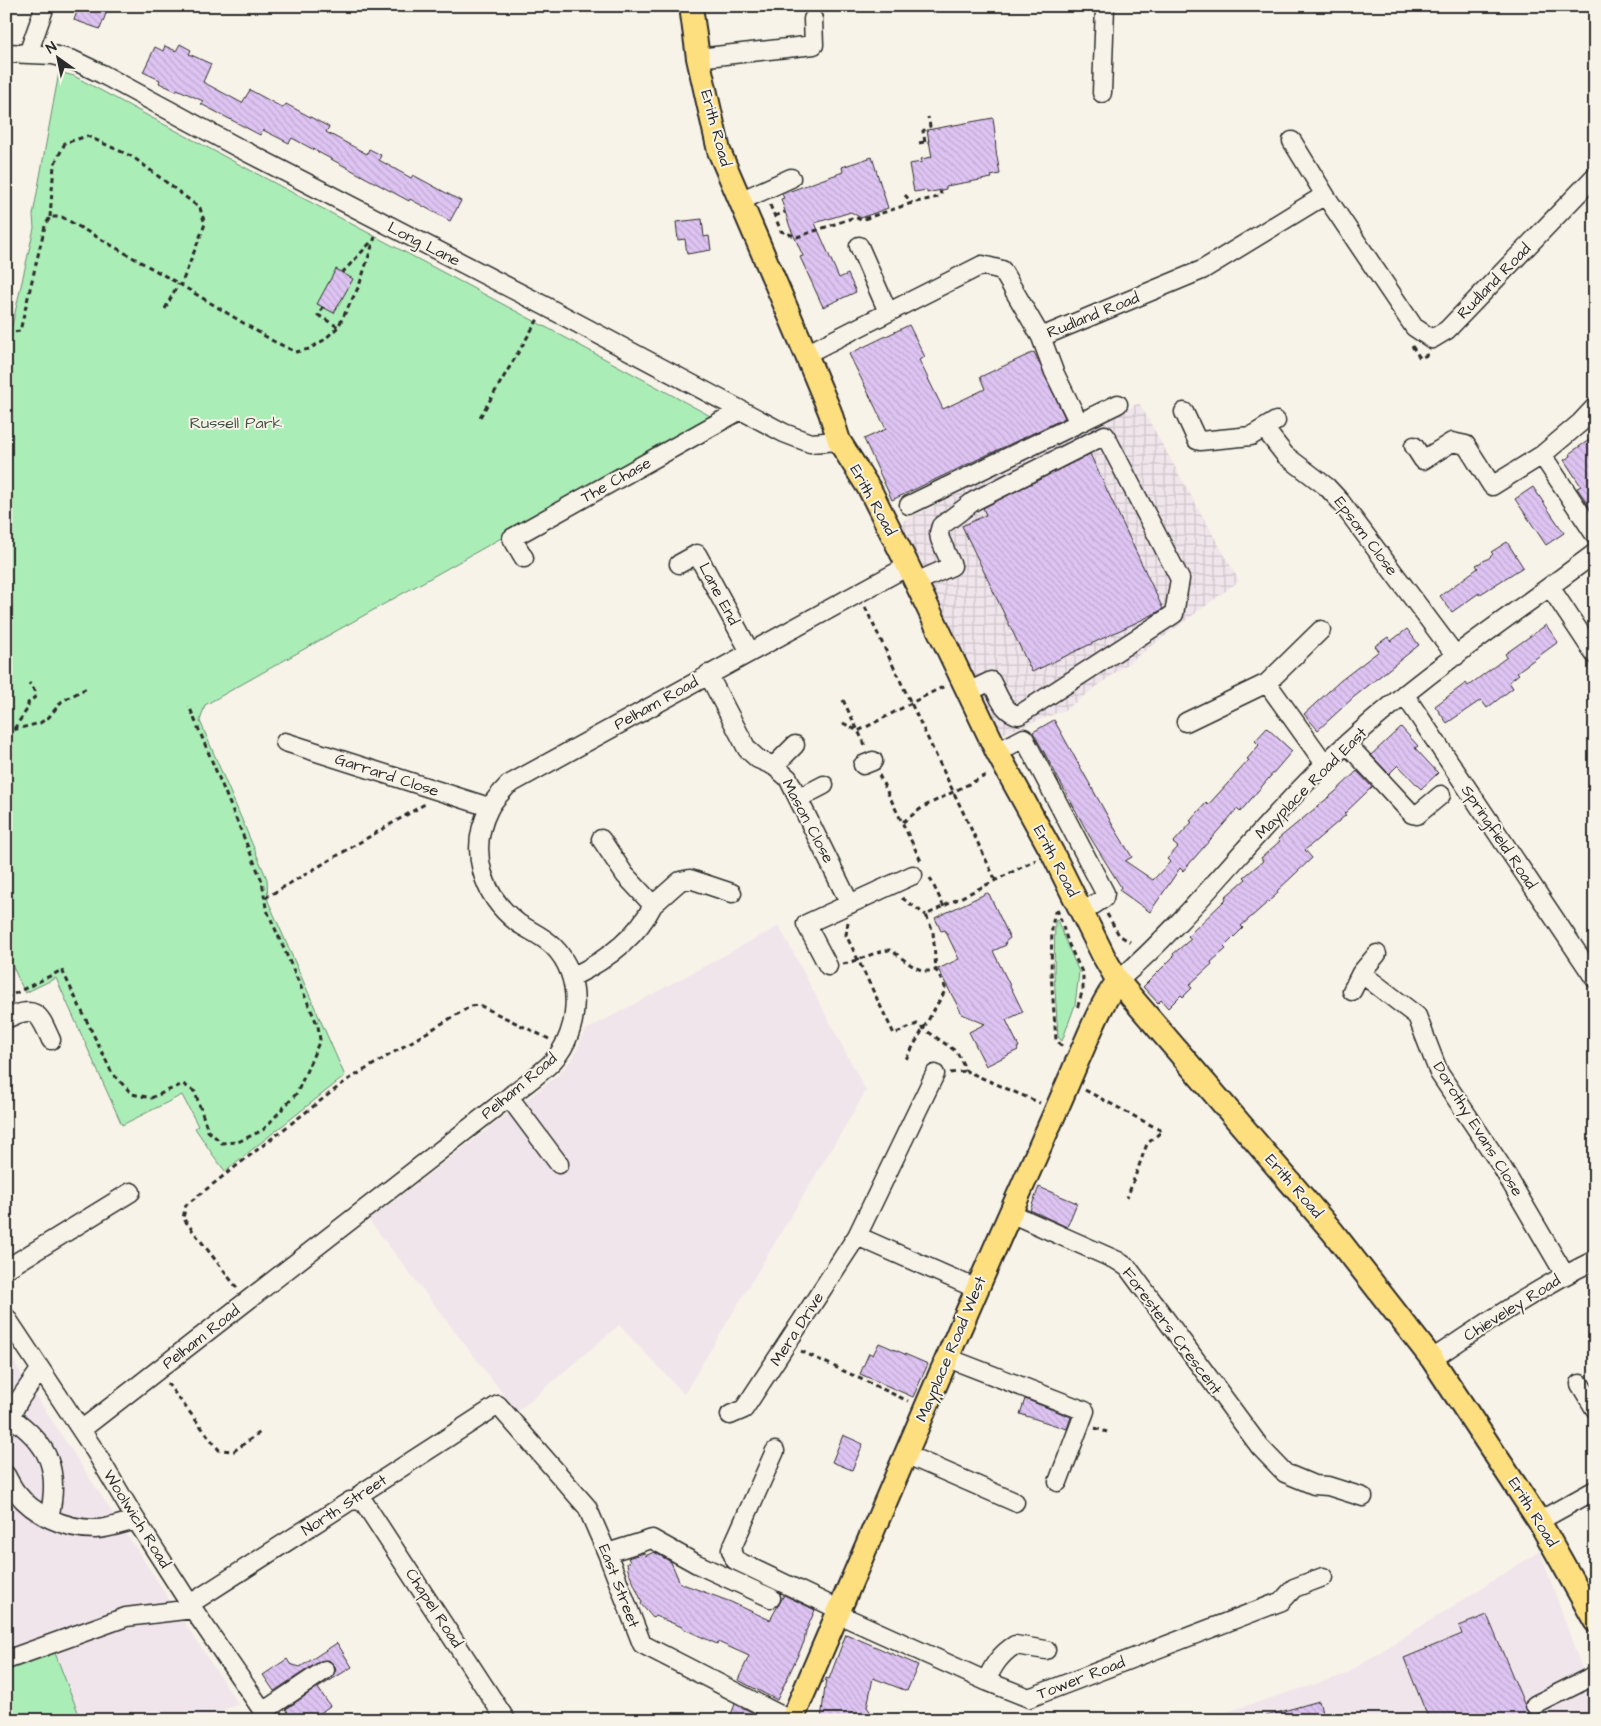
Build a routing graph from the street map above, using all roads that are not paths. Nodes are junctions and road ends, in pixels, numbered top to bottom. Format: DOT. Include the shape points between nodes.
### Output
graph roads {
  1 [pos="45,6"];
  2 [pos="691,6"];
  3 [pos="1104,6"];
  4 [pos="813,19"];
  5 [pos="6,53"];
  6 [pos="28,54"];
  7 [pos="698,58"];
  8 [pos="1102,93"];
  9 [pos="1292,141"];
  10 [pos="1595,176"];
  11 [pos="792,178"];
  12 [pos="1325,195"];
  13 [pos="740,200"];
  14 [pos="859,246"];
  15 [pos="888,312"];
  16 [pos="1041,338"];
  17 [pos="806,354"];
  18 [pos="1118,404"];
  19 [pos="1595,407"];
  20 [pos="739,410"];
  21 [pos="1184,412"];
  22 [pos="1079,423"];
  23 [pos="839,441"];
  24 [pos="1414,446"];
  25 [pos="1542,455"];
  26 [pos="909,505"];
  27 [pos="1595,536"];
  28 [pos="1595,553"];
  29 [pos="524,558"];
  30 [pos="679,564"];
  31 [pos="912,574"];
  32 [pos="1550,587"];
  33 [pos="1321,630"];
  34 [pos="750,652"];
  35 [pos="1595,655"];
  36 [pos="1456,656"];
  37 [pos="708,674"];
  38 [pos="1267,683"];
  39 [pos="959,692"];
  40 [pos="1404,694"];
  41 [pos="1186,722"];
  42 [pos="285,742"];
  43 [pos="1347,744"];
  44 [pos="795,745"];
  45 [pos="992,760"];
  46 [pos="1325,764"];
  47 [pos="774,766"];
  48 [pos="824,784"];
  49 [pos="1441,795"];
  50 [pos="799,798"];
  51 [pos="489,807"];
  52 [pos="601,839"];
  53 [pos="922,873"];
  54 [pos="732,893"];
  55 [pos="850,904"];
  56 [pos="653,905"];
  57 [pos="1092,906"];
  58 [pos="1377,954"];
  59 [pos="828,966"];
  60 [pos="1361,973"];
  61 [pos="572,977"];
  62 [pos="1595,979"];
  63 [pos="1118,981"];
  64 [pos="1352,991"];
  65 [pos="6,1019"];
  66 [pos="51,1040"];
  67 [pos="935,1074"];
  68 [pos="509,1097"];
  69 [pos="560,1164"];
  70 [pos="131,1192"];
  71 [pos="1010,1213"];
  72 [pos="857,1236"];
  73 [pos="1595,1260"];
  74 [pos="6,1269"];
  75 [pos="1565,1275"];
  76 [pos="977,1289"];
  77 [pos="6,1317"];
  78 [pos="948,1358"];
  79 [pos="1432,1359"];
  80 [pos="40,1370"];
  81 [pos="1580,1384"];
  82 [pos="498,1405"];
  83 [pos="1595,1409"];
  84 [pos="730,1415"];
  85 [pos="8,1420"];
  86 [pos="81,1430"];
  87 [pos="776,1451"];
  88 [pos="905,1454"];
  89 [pos="6,1475"];
  90 [pos="1058,1482"];
  91 [pos="1595,1490"];
  92 [pos="1363,1497"];
  93 [pos="358,1500"];
  94 [pos="1015,1502"];
  95 [pos="49,1518"];
  96 [pos="136,1520"];
  97 [pos="1539,1521"];
  98 [pos="607,1553"];
  99 [pos="1323,1577"];
  100 [pos="771,1598"];
  101 [pos="192,1606"];
  102 [pos="839,1612"];
  103 [pos="1595,1621"];
  104 [pos="1046,1650"];
  105 [pos="6,1660"];
  106 [pos="325,1670"];
  107 [pos="1595,1675"];
  108 [pos="986,1681"];
  109 [pos="1535,1705"];
  110 [pos="267,1716"];
  111 [pos="788,1719"];
  112 [pos="506,1720"];
  1 -- 6 [label="street"];
  2 -- 7 [label="main road, Erith Road"];
  3 -- 8 [label="street"];
  4 -- 7 [label="street" via="814,45"];
  5 -- 6 [label="street, Long Lane"];
  6 -- 20 [label="street, Long Lane" via="73,60 102,74"];
  7 -- 13 [label="main road, Erith Road" via="719,151"];
  9 -- 12 [label="street, Rudland Road"];
  10 -- 12 [label="street, Rudland Road" via="1447,330 1432,339 1414,327"];
  11 -- 13 [label="street"];
  12 -- 16 [label="street, Rudland Road" via="1202,270"];
  13 -- 17 [label="main road, Erith Road"];
  14 -- 15 [label="street"];
  15 -- 16 [label="street, Rudland Road" via="982,265 1002,270"];
  15 -- 17 [label="street, Rudland Road"];
  16 -- 22 [label="street"];
  17 -- 23 [label="main road, Erith Road"];
  18 -- 22 [label="street"];
  19 -- 25 [label="street"];
  20 -- 23 [label="street, Long Lane" via="810,444"];
  20 -- 29 [label="street, The Chase" via="512,538"];
  21 -- 36 [label="street, Epsom Close" via="1199,441 1264,428 1283,453 1340,501"];
  22 -- 26 [label="street"];
  23 -- 31 [label="main road, Erith Road" via="870,490"];
  24 -- 25 [label="street" via="1423,460 1452,442 1466,445 1492,486"];
  25 -- 27 [label="street"];
  28 -- 32 [label="street, Mayplace Road East"];
  30 -- 34 [label="street, Lane End" via="697,554"];
  31 -- 34 [label="street, Pelham Road" via="858,593"];
  31 -- 39 [label="main road, Erith Road"];
  31 -- 39 [label="street, Pelham Road" via="952,566 938,533 941,526 974,501 1105,435 1180,579 1174,614 1019,715 1012,714 1004,706 991,681"];
  32 -- 35 [label="street"];
  32 -- 36 [label="street, Mayplace Road East"];
  33 -- 38 [label="street"];
  34 -- 37 [label="street, Pelham Road"];
  36 -- 40 [label="street, Mayplace Road East"];
  37 -- 47 [label="street, Mason Close" via="747,749 758,759"];
  37 -- 51 [label="street, Pelham Road" via="508,785"];
  38 -- 41 [label="street"];
  38 -- 46 [label="street"];
  39 -- 45 [label="main road, Erith Road"];
  40 -- 43 [label="street, Mayplace Road East"];
  40 -- 62 [label="street, Springfield Road"];
  42 -- 51 [label="street, Garrard Close"];
  43 -- 46 [label="street, Mayplace Road East"];
  43 -- 49 [label="street" via="1412,814 1417,815"];
  44 -- 47 [label="street"];
  45 -- 57 [label="main road, Erith Road"];
  45 -- 57 [label="street" via="1024,738 1105,893 1104,898"];
  46 -- 63 [label="street, Mayplace Road East" via="1164,939"];
  47 -- 50 [label="street, Mason Close" via="788,778"];
  48 -- 50 [label="street"];
  50 -- 55 [label="street, Mason Close"];
  51 -- 61 [label="street, Pelham Road" via="480,832 479,857 489,890 500,906 519,923 555,947"];
  52 -- 56 [label="street" via="625,875"];
  53 -- 55 [label="street"];
  54 -- 56 [label="street" via="690,879 680,881"];
  55 -- 59 [label="street" via="806,924"];
  56 -- 61 [label="street" via="645,921 616,951"];
  57 -- 63 [label="main road, Erith Road" via="1104,957"];
  58 -- 60 [label="street"];
  60 -- 64 [label="street"];
  60 -- 75 [label="street, Dorothy Evans Close" via="1417,1016 1439,1073 1500,1164"];
  61 -- 68 [label="street, Pelham Road" via="575,1002 572,1026 564,1046 553,1061"];
  63 -- 71 [label="main road, Mayplace Road West" via="1100,1011"];
  63 -- 79 [label="main road, Erith Road" via="1332,1231"];
  65 -- 66 [label="street" via="23,1012 36,1013"];
  67 -- 72 [label="street, Mera Drive"];
  68 -- 69 [label="street"];
  68 -- 86 [label="street, Pelham Road"];
  70 -- 74 [label="street"];
  71 -- 76 [label="main road, Mayplace Road West"];
  71 -- 92 [label="street, Foresters Crescent" via="1128,1268 1260,1448 1285,1473 1314,1485"];
  72 -- 76 [label="street"];
  72 -- 84 [label="street, Mera Drive" via="744,1409"];
  73 -- 75 [label="street, Chieveley Road"];
  75 -- 79 [label="street, Chieveley Road"];
  76 -- 78 [label="main road, Mayplace Road West"];
  77 -- 80 [label="street, Woolwich Road"];
  78 -- 88 [label="main road, Mayplace Road West"];
  78 -- 90 [label="street" via="1085,1410"];
  79 -- 97 [label="main road, Erith Road"];
  80 -- 85 [label="street"];
  80 -- 86 [label="street, Woolwich Road"];
  81 -- 83 [label="street"];
  82 -- 93 [label="street, North Street" via="362,1493"];
  82 -- 98 [label="street, East Street" via="587,1507"];
  85 -- 95 [label="street" via="25,1427 38,1440 48,1458 54,1479"];
  86 -- 96 [label="street, Woolwich Road"];
  87 -- 102 [label="street, Tower Road" via="731,1550 732,1556"];
  88 -- 94 [label="street"];
  88 -- 102 [label="main road, Mayplace Road West"];
  89 -- 95 [label="street" via="16,1492"];
  91 -- 97 [label="street"];
  93 -- 101 [label="street, North Street" via="350,1501"];
  93 -- 112 [label="street, Chapel Road" via="366,1504"];
  95 -- 96 [label="street" via="68,1526 96,1529"];
  96 -- 101 [label="street, Woolwich Road"];
  97 -- 103 [label="main road, Erith Road"];
  98 -- 100 [label="street" via="652,1539"];
  98 -- 111 [label="street, East Street" via="642,1644"];
  99 -- 108 [label="street, Tower Road" via="1294,1588 1282,1601 1029,1698"];
  101 -- 105 [label="street" via="126,1617"];
  101 -- 110 [label="street, Woolwich Road"];
  102 -- 108 [label="street, Tower Road"];
  102 -- 111 [label="main road, Mayplace Road West"];
  104 -- 108 [label="street" via="1015,1646 998,1660"];
  106 -- 110 [label="street"];
  107 -- 109 [label="street"];
}
